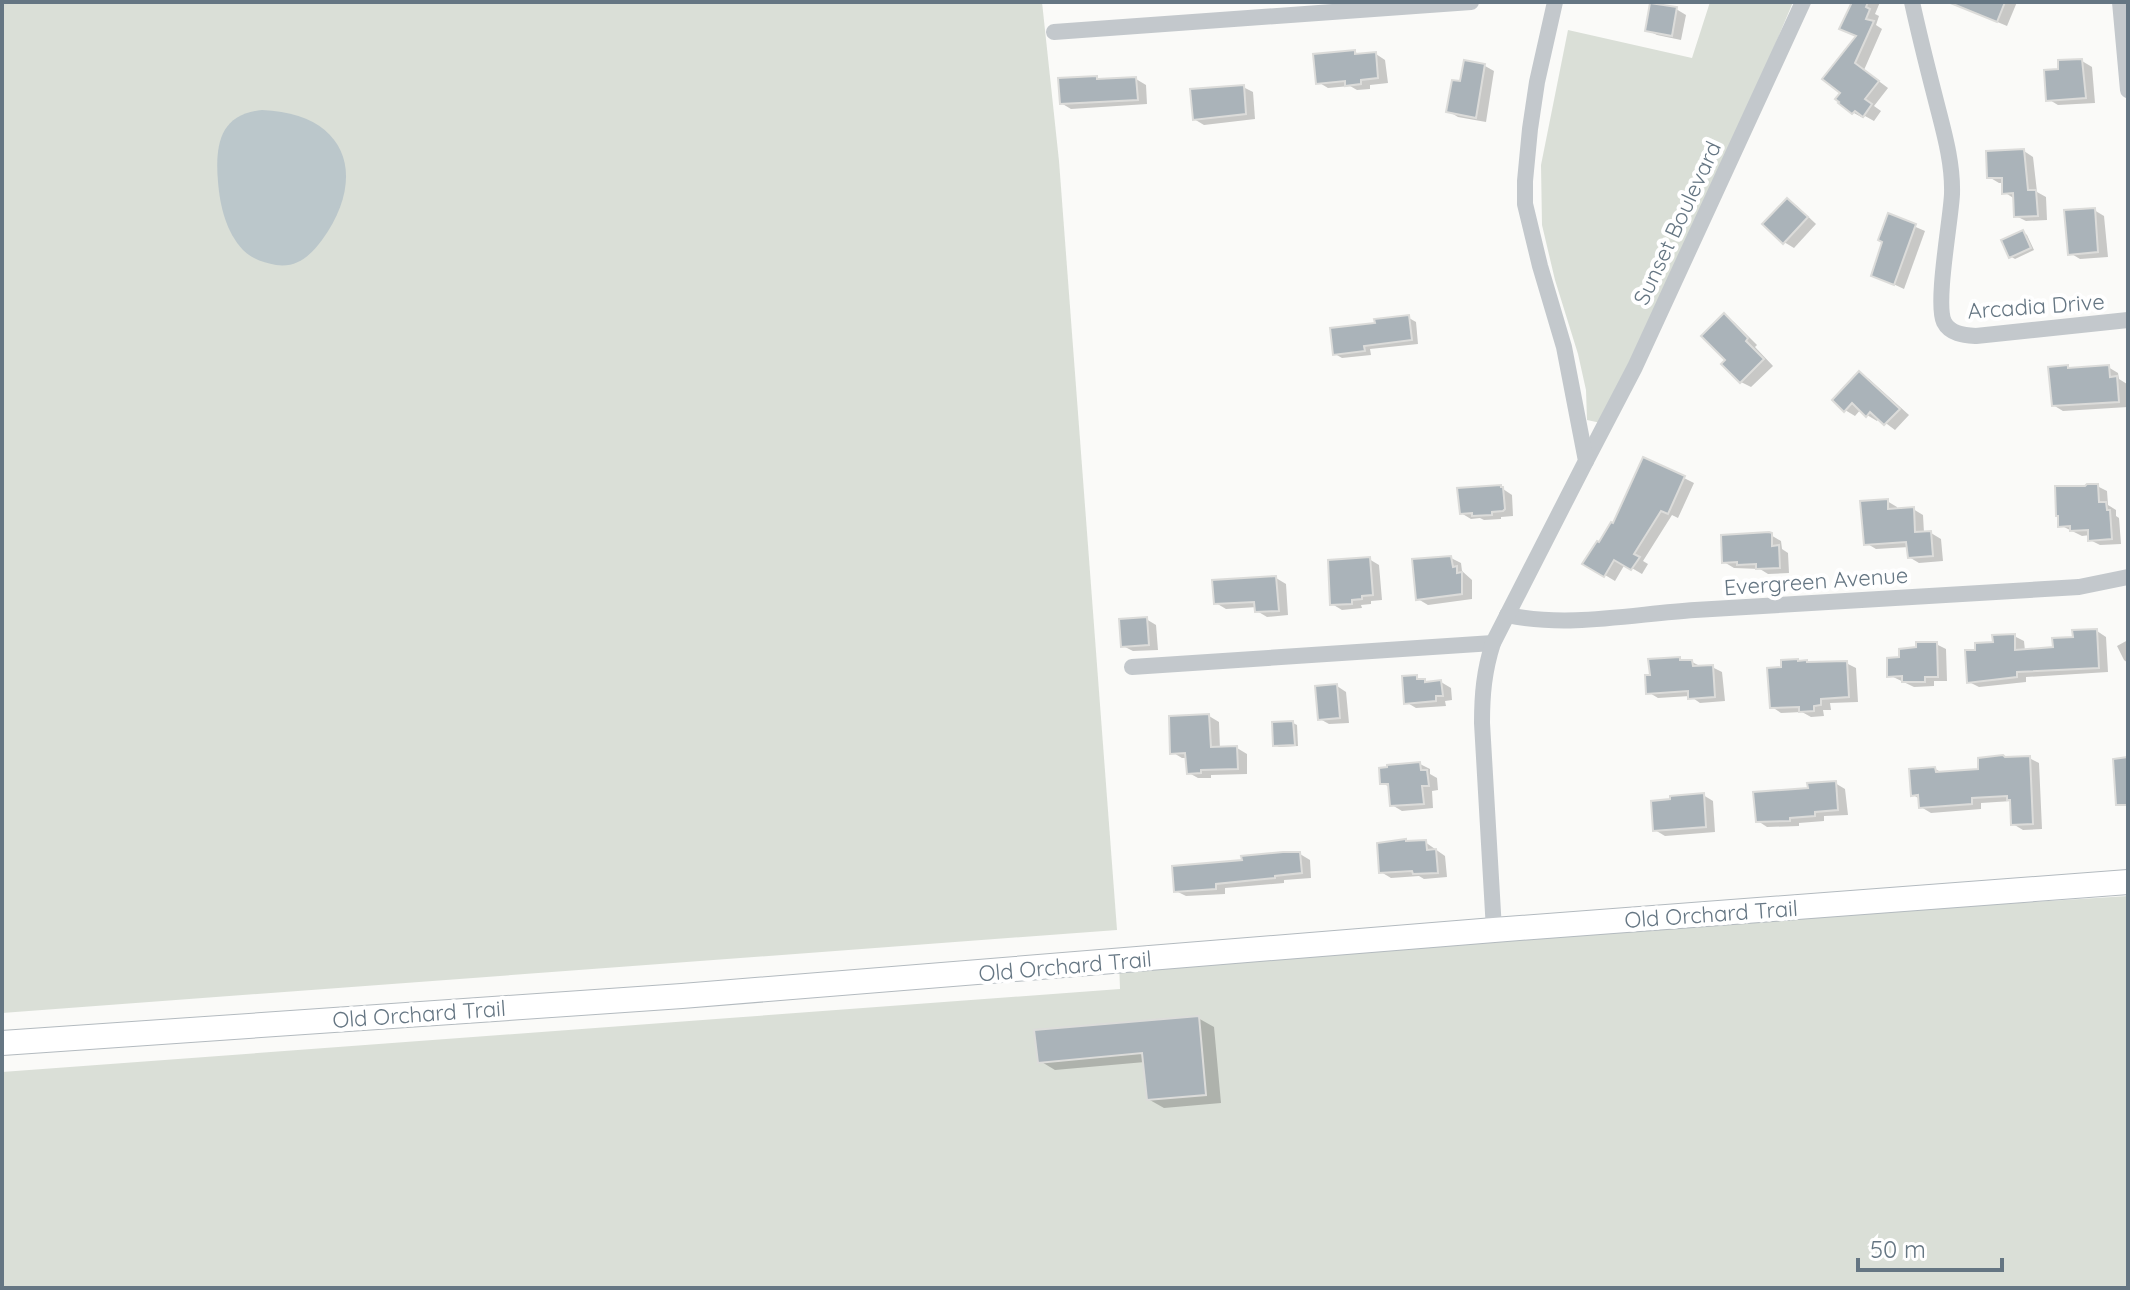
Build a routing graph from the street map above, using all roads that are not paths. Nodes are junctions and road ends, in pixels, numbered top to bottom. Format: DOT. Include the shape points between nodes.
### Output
graph roads {
  1 [pos="1471,2"];
  2 [pos="1555,2"];
  3 [pos="1803,2"];
  4 [pos="1912,2"];
  5 [pos="2120,2"];
  6 [pos="1372,6"];
  7 [pos="1054,32"];
  8 [pos="2128,90"];
  9 [pos="2128,320"];
  10 [pos="1586,461"];
  11 [pos="2128,577"];
  12 [pos="1507,615"];
  13 [pos="1493,643"];
  14 [pos="1132,667"];
  15 [pos="2128,882"];
  16 [pos="1494,930"];
  17 [pos="2,1043"];
  1 -- 6 [label="street"];
  2 -- 10 [label="street" via="1534,97 1525,204 1564,347"];
  3 -- 10 [label="street, Sunset Boulevard" via="1635,367"];
  4 -- 9 [label="street, Arcadia Drive" via="1952,175 1942,312 1948,327 1976,336"];
  5 -- 8 [label="street"];
  6 -- 7 [label="street"];
  10 -- 12 [label="street, Sunset Boulevard"];
  11 -- 12 [label="street, Evergreen Avenue" via="2079,587 1563,622"];
  12 -- 13 [label="street, Sunset Boulevard"];
  13 -- 14 [label="street"];
  13 -- 16 [label="street, Sunset Boulevard" via="1482,690 1482,723"];
  15 -- 16 [label="street, Old Orchard Trail"];
  16 -- 17 [label="street, Old Orchard Trail" via="682,996"];
}
